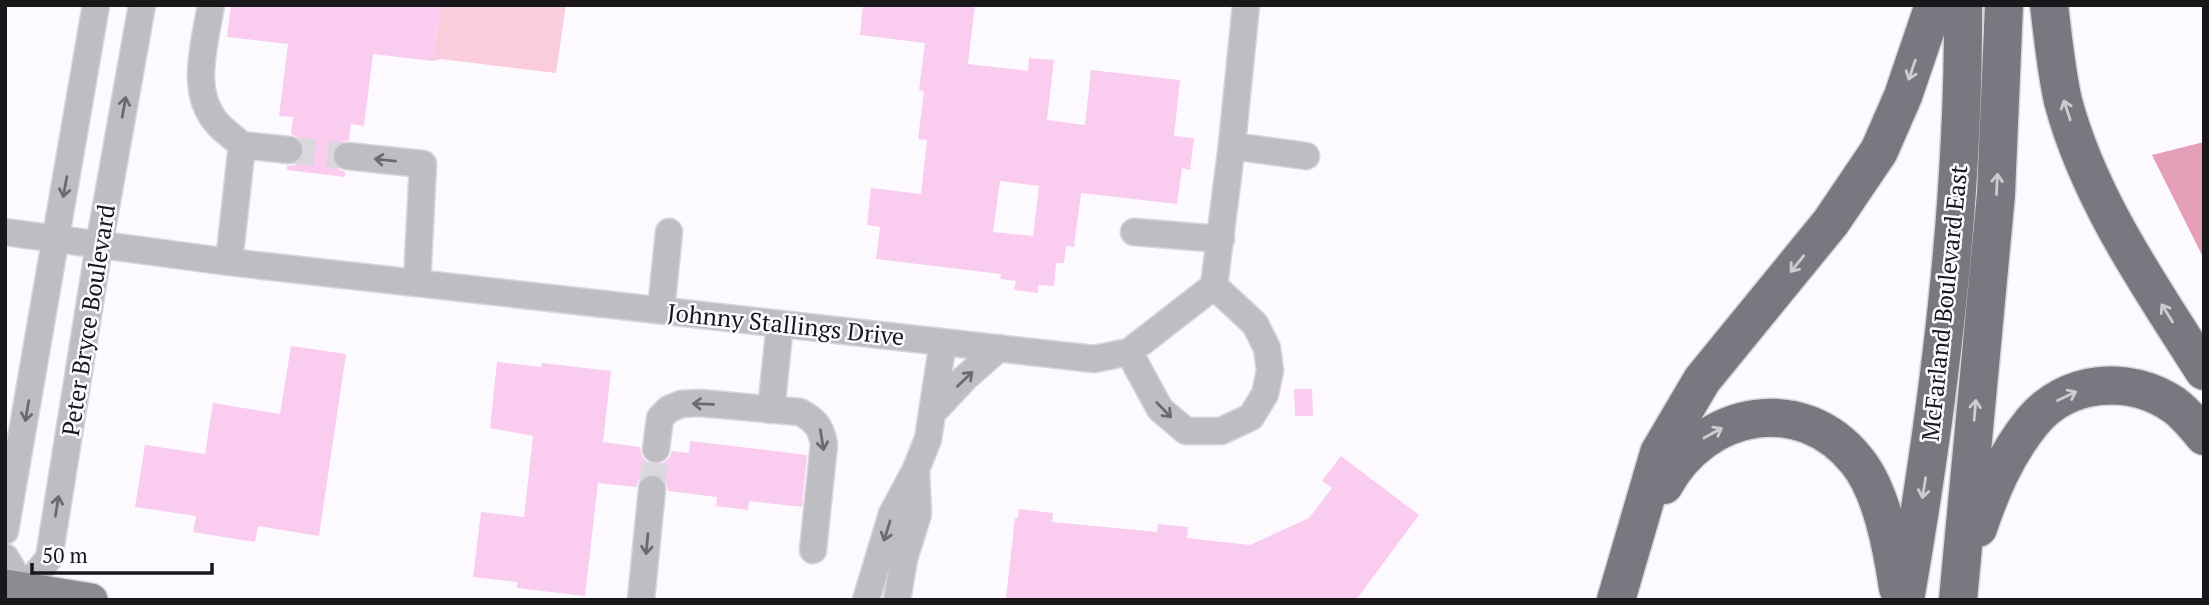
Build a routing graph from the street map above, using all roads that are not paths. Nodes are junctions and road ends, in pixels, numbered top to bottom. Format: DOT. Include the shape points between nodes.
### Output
graph roads {
  1 [pos="96,5"];
  2 [pos="142,5"];
  3 [pos="211,5"];
  4 [pos="1246,5"];
  5 [pos="1934,5"];
  6 [pos="1963,5"];
  7 [pos="2004,5"];
  8 [pos="2049,5"];
  9 [pos="242,145"];
  10 [pos="1232,146"];
  11 [pos="289,150"];
  12 [pos="347,156"];
  13 [pos="1306,156"];
  14 [pos="5,232"];
  15 [pos="668,232"];
  16 [pos="1134,232"];
  17 [pos="1221,239"];
  18 [pos="55,241"];
  19 [pos="100,246"];
  20 [pos="229,262"];
  21 [pos="417,282"];
  22 [pos="1214,286"];
  23 [pos="661,310"];
  24 [pos="780,324"];
  25 [pos="943,342"];
  26 [pos="999,348"];
  27 [pos="1129,352"];
  28 [pos="2204,371"];
  29 [pos="771,410"];
  30 [pos="933,411"];
  31 [pos="2204,436"];
  32 [pos="656,449"];
  33 [pos="916,469"];
  34 [pos="652,489"];
  35 [pos="5,531"];
  36 [pos="813,550"];
  37 [pos="5,557"];
  38 [pos="1959,588"];
  39 [pos="17,592"];
  40 [pos="91,600"];
  41 [pos="641,600"];
  42 [pos="866,600"];
  43 [pos="897,600"];
  44 [pos="1616,600"];
  45 [pos="1639,600"];
  46 [pos="1902,600"];
  1 -- 18 [label="street, Peter Bryce Boulevard, one-way"];
  19 -- 2 [label="street, Peter Bryce Boulevard, one-way"];
  3 -- 9 [label="street" via="201,91 216,122"];
  4 -- 10 [label="street"];
  5 -- 44 [label="highway, one-way" via="1879,151 1831,222 1702,380 1659,453"];
  6 -- 46 [label="highway, McFarland Boulevard East, one-way" via="1958,166 1946,315 1925,483"];
  38 -- 7 [label="highway, McFarland Boulevard East, one-way" via="1996,194"];
  28 -- 8 [label="highway, one-way" via="2119,232 2086,165 2063,100"];
  9 -- 11 [label="street"];
  9 -- 20 [label="street"];
  10 -- 13 [label="street"];
  10 -- 17 [label="street"];
  21 -- 12 [label="street, one-way" via="423,164"];
  14 -- 18 [label="street, Johnny Stallings Drive"];
  15 -- 23 [label="street"];
  16 -- 17 [label="street"];
  17 -- 22 [label="street"];
  18 -- 19 [label="street, Johnny Stallings Drive"];
  18 -- 35 [label="street, Peter Bryce Boulevard, one-way"];
  19 -- 20 [label="street, Johnny Stallings Drive"];
  39 -- 19 [label="street, Peter Bryce Boulevard, one-way" via="49,558"];
  20 -- 21 [label="street, Johnny Stallings Drive"];
  21 -- 23 [label="street, Johnny Stallings Drive"];
  22 -- 27 [label="street, Johnny Stallings Drive"];
  27 -- 22 [label="street, one-way" via="1160,409 1186,431 1221,431 1251,418 1265,394 1270,371 1267,348 1255,324"];
  23 -- 24 [label="street, Johnny Stallings Drive"];
  24 -- 25 [label="street, Johnny Stallings Drive"];
  24 -- 29 [label="street"];
  25 -- 26 [label="street, Johnny Stallings Drive"];
  25 -- 30 [label="street"];
  26 -- 27 [label="street, Johnny Stallings Drive" via="1094,359"];
  30 -- 26 [label="street, one-way"];
  29 -- 32 [label="street, one-way" via="681,404 660,418"];
  29 -- 36 [label="street, one-way" via="800,412 821,431 824,444"];
  30 -- 33 [label="street"];
  38 -- 31 [label="highway, one-way" via="1994,482 2032,422 2060,398 2114,384 2146,391 2174,405"];
  33 -- 42 [label="street, one-way" via="892,514"];
  33 -- 43 [label="street" via="918,514"];
  34 -- 41 [label="street, one-way"];
  37 -- 39 [label="street"];
  39 -- 40 [label="main road"];
  45 -- 46 [label="highway, one-way" via="1658,503 1674,467 1717,430 1773,418 1827,435 1862,468 1888,536"];
}
